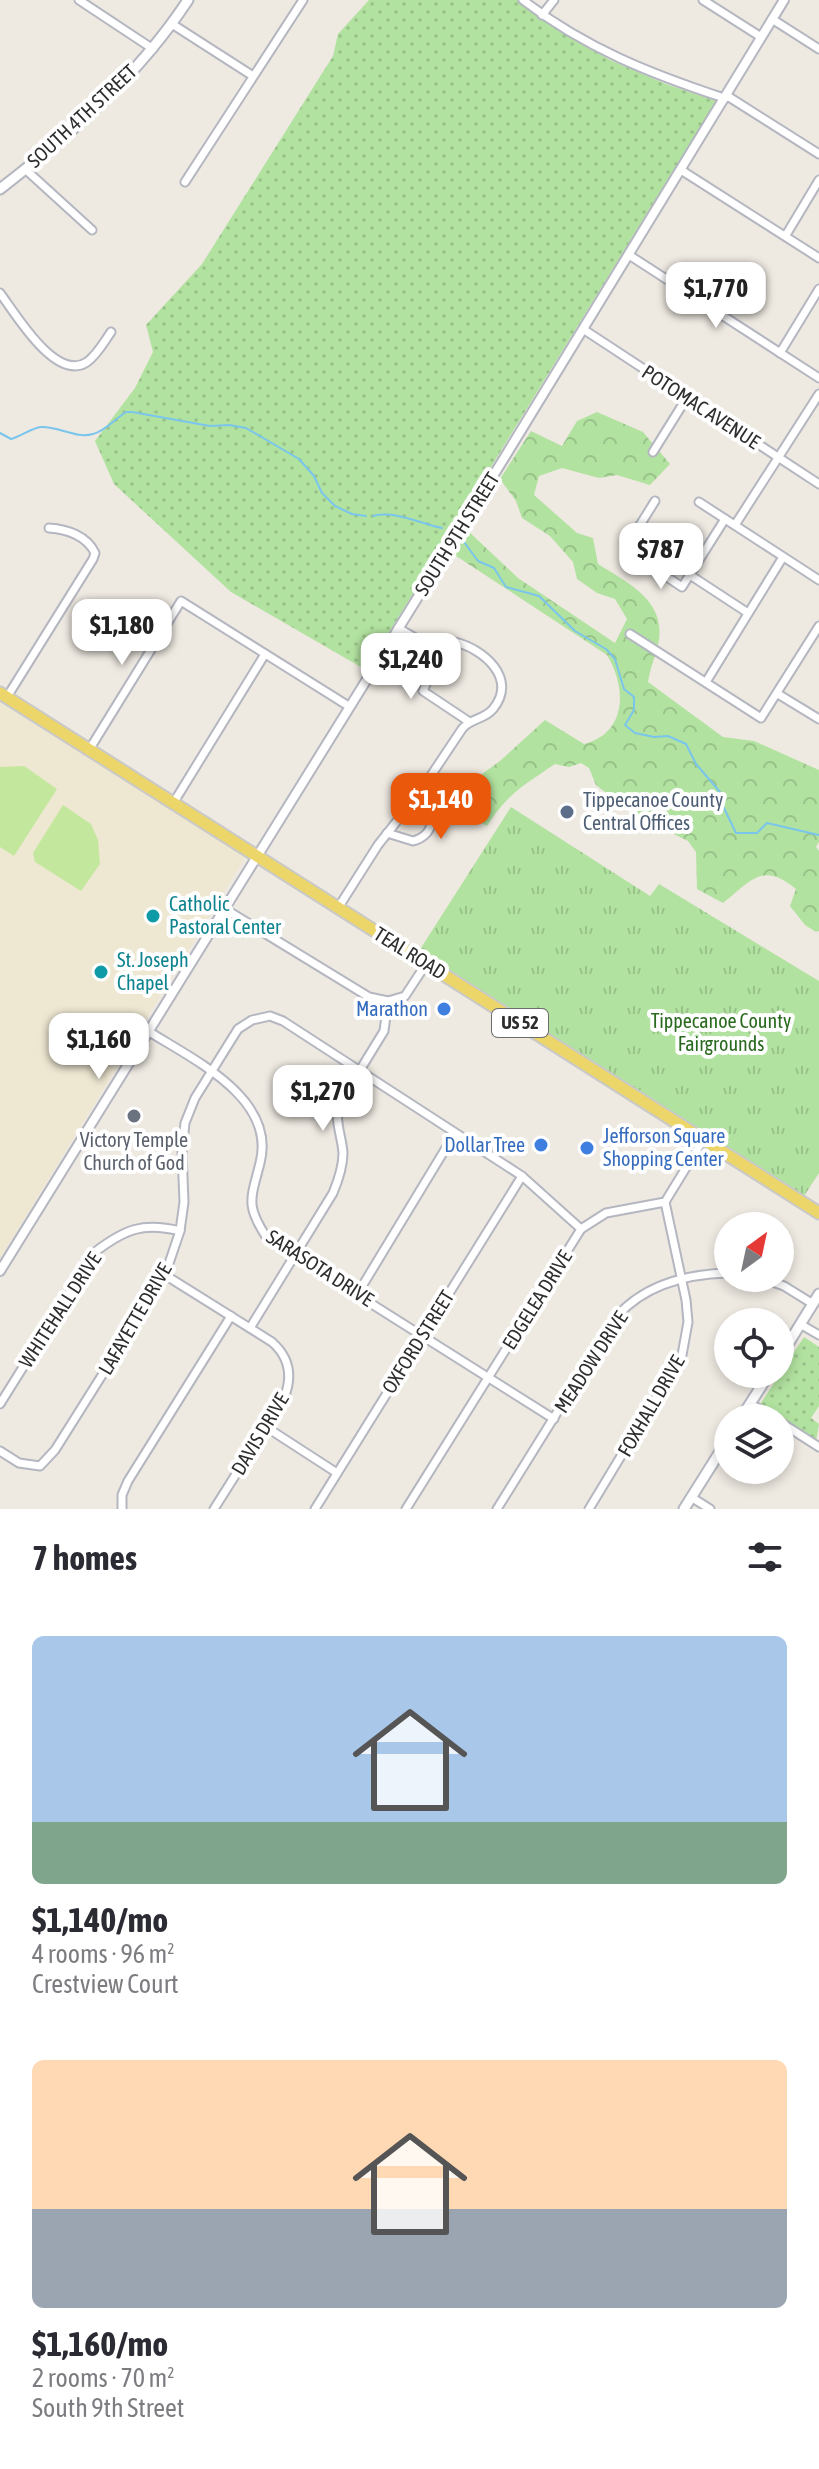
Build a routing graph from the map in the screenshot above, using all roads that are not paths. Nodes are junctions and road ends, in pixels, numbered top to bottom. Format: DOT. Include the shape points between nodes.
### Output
graph roads {
  1 [pos="79,0"];
  2 [pos="188,0"];
  3 [pos="303,0"];
  4 [pos="523,0"];
  5 [pos="554,0"];
  6 [pos="703,0"];
  7 [pos="784,0"];
  8 [pos="542,15"];
  9 [pos="772,19"];
  10 [pos="172,24"];
  11 [pos="761,37"];
  12 [pos="153,49"];
  13 [pos="819,49"];
  14 [pos="253,76"];
  15 [pos="727,98"];
  16 [pos="819,154"];
  17 [pos="25,169"];
  18 [pos="681,170"];
  19 [pos="819,180"];
  20 [pos="185,182"];
  21 [pos="0,189"];
  22 [pos="92,230"];
  23 [pos="786,235"];
  24 [pos="629,255"];
  25 [pos="819,258"];
  26 [pos="819,289"];
  27 [pos="0,293"];
  28 [pos="583,329"];
  29 [pos="111,332"];
  30 [pos="780,353"];
  31 [pos="819,378"];
  32 [pos="819,394"];
  33 [pos="686,399"];
  34 [pos="653,452"];
  35 [pos="777,457"];
  36 [pos="819,484"];
  37 [pos="655,501"];
  38 [pos="699,502"];
  39 [pos="725,519"];
  40 [pos="735,525"];
  41 [pos="49,528"];
  42 [pos="783,557"];
  43 [pos="690,575"];
  44 [pos="819,580"];
  45 [pos="748,613"];
  46 [pos="819,626"];
  47 [pos="398,628"];
  48 [pos="630,634"];
  49 [pos="816,637"];
  50 [pos="440,652"];
  51 [pos="265,654"];
  52 [pos="706,682"];
  53 [pos="778,694"];
  54 [pos="3,695"];
  55 [pos="350,707"];
  56 [pos="819,719"];
  57 [pos="468,721"];
  58 [pos="89,750"];
  59 [pos="420,792"];
  60 [pos="174,802"];
  61 [pos="387,833"];
  62 [pos="258,856"];
  63 [pos="338,908"];
  64 [pos="225,909"];
  65 [pos="426,964"];
  66 [pos="388,1001"];
  67 [pos="148,1031"];
  68 [pos="359,1070"];
  69 [pos="212,1071"];
  70 [pos="455,1133"];
  71 [pos="703,1140"];
  72 [pos="343,1154"];
  73 [pos="355,1154"];
  74 [pos="522,1176"];
  75 [pos="665,1202"];
  76 [pos="819,1210"];
  77 [pos="581,1229"];
  78 [pos="180,1231"];
  79 [pos="296,1254"];
  80 [pos="0,1271"];
  81 [pos="165,1275"];
  82 [pos="714,1275"];
  83 [pos="682,1280"];
  84 [pos="794,1290"];
  85 [pos="358,1293"];
  86 [pos="816,1299"];
  87 [pos="231,1316"];
  88 [pos="800,1324"];
  89 [pos="250,1328"];
  90 [pos="423,1334"];
  91 [pos="794,1334"];
  92 [pos="819,1335"];
  93 [pos="489,1376"];
  94 [pos="761,1388"];
  95 [pos="0,1404"];
  96 [pos="751,1404"];
  97 [pos="554,1419"];
  98 [pos="266,1427"];
  99 [pos="794,1431"];
  100 [pos="819,1447"];
  101 [pos="0,1451"];
  102 [pos="714,1461"];
  103 [pos="337,1473"];
  104 [pos="691,1497"];
  105 [pos="122,1509"];
  106 [pos="214,1509"];
  107 [pos="315,1509"];
  108 [pos="406,1509"];
  109 [pos="497,1509"];
  110 [pos="589,1509"];
  111 [pos="684,1509"];
  112 [pos="710,1509"];
  1 -- 12 [label="street"];
  2 -- 10 [label="main road, SOUTH 4TH STREET"];
  3 -- 14 [label="street"];
  4 -- 8 [label="street"];
  5 -- 8 [label="street"];
  6 -- 11 [label="street"];
  7 -- 9 [label="street, SOUTH 9TH STREET"];
  8 -- 15 [label="street" via="610,56"];
  9 -- 11 [label="street, SOUTH 9TH STREET"];
  9 -- 13 [label="street"];
  10 -- 12 [label="main road, SOUTH 4TH STREET"];
  10 -- 14 [label="street"];
  11 -- 15 [label="street, SOUTH 9TH STREET"];
  12 -- 17 [label="main road, SOUTH 4TH STREET" via="92,113"];
  14 -- 20 [label="street"];
  15 -- 16 [label="street"];
  15 -- 18 [label="street, SOUTH 9TH STREET"];
  17 -- 21 [label="main road, SOUTH 4TH STREET"];
  17 -- 22 [label="street"];
  18 -- 23 [label="street"];
  18 -- 24 [label="street, SOUTH 9TH STREET"];
  19 -- 23 [label="street"];
  23 -- 25 [label="street"];
  24 -- 28 [label="street, SOUTH 9TH STREET"];
  24 -- 30 [label="street"];
  26 -- 30 [label="street"];
  27 -- 29 [label="street" via="45,352 70,366 89,361"];
  28 -- 33 [label="street, POTOMAC AVENUE"];
  28 -- 47 [label="street, SOUTH 9TH STREET"];
  30 -- 31 [label="street"];
  32 -- 35 [label="street"];
  33 -- 34 [label="street"];
  33 -- 35 [label="street, POTOMAC AVENUE"];
  35 -- 36 [label="street, POTOMAC AVENUE"];
  35 -- 40 [label="street"];
  37 -- 43 [label="street" via="625,549 682,587"];
  38 -- 39 [label="street"];
  39 -- 40 [label="street"];
  39 -- 43 [label="street"];
  40 -- 42 [label="street"];
  41 -- 54 [label="street" via="71,532 95,553"];
  42 -- 44 [label="street"];
  42 -- 45 [label="street"];
  43 -- 45 [label="street"];
  45 -- 52 [label="street"];
  46 -- 49 [label="street"];
  47 -- 50 [label="street"];
  47 -- 55 [label="street, SOUTH 9TH STREET"];
  48 -- 52 [label="street"];
  49 -- 53 [label="street"];
  50 -- 57 [label="street" via="423,691"];
  50 -- 57 [label="street" via="455,642 461,644 499,672 502,691 495,707"];
  51 -- 55 [label="street"];
  51 -- 58 [label="street" via="181,601"];
  51 -- 60 [label="street"];
  52 -- 53 [label="street" via="761,718"];
  53 -- 56 [label="street"];
  54 -- 58 [label="main road, TEAL ROAD / US 52"];
  55 -- 62 [label="street, SOUTH 9TH STREET"];
  57 -- 59 [label="street"];
  58 -- 60 [label="main road, TEAL ROAD / US 52"];
  59 -- 61 [label="street"];
  59 -- 61 [label="street" via="430,804 432,825 427,835 413,841"];
  60 -- 62 [label="main road, TEAL ROAD / US 52"];
  61 -- 63 [label="street"];
  62 -- 63 [label="main road, TEAL ROAD / US 52"];
  62 -- 64 [label="street, SOUTH 9TH STREET"];
  63 -- 65 [label="main road, TEAL ROAD / US 52"];
  64 -- 66 [label="street" via="369,997"];
  64 -- 67 [label="street, SOUTH 9TH STREET"];
  65 -- 66 [label="street" via="405,996"];
  65 -- 71 [label="main road, TEAL ROAD / US 52"];
  66 -- 68 [label="street" via="384,1031"];
  67 -- 69 [label="street, SARASOTA DRIVE"];
  67 -- 80 [label="street, SOUTH 9TH STREET"];
  68 -- 69 [label="street, LAFAYETTE DRIVE" via="270,1016 238,1029"];
  68 -- 70 [label="street"];
  68 -- 72 [label="street" via="336,1115"];
  69 -- 78 [label="street, LAFAYETTE DRIVE" via="185,1123"];
  69 -- 79 [label="street, SARASOTA DRIVE" via="238,1091 261,1134 253,1217 267,1238"];
  70 -- 74 [label="street"];
  70 -- 85 [label="street"];
  71 -- 75 [label="street"];
  71 -- 76 [label="main road, TEAL ROAD / US 52"];
  72 -- 73 [label="street"];
  72 -- 79 [label="street" via="333,1193"];
  74 -- 77 [label="street"];
  74 -- 90 [label="street, OXFORD STREET"];
  75 -- 77 [label="street, EDGELEA DRIVE" via="606,1213"];
  75 -- 83 [label="street, FOXHALL DRIVE"];
  77 -- 93 [label="street, EDGELEA DRIVE"];
  78 -- 81 [label="street, LAFAYETTE DRIVE"];
  78 -- 95 [label="street, WHITEHALL DRIVE" via="157,1225 138,1228 95,1252"];
  79 -- 85 [label="street, SARASOTA DRIVE"];
  79 -- 89 [label="street"];
  81 -- 87 [label="street, DAVIS DRIVE"];
  81 -- 101 [label="street, LAFAYETTE DRIVE" via="55,1450 40,1466 19,1463"];
  82 -- 83 [label="street, MEADOW DRIVE"];
  83 -- 97 [label="street, MEADOW DRIVE" via="628,1304"];
  83 -- 110 [label="street, FOXHALL DRIVE" via="688,1322 682,1355"];
  84 -- 86 [label="street"];
  85 -- 90 [label="street, SARASOTA DRIVE"];
  86 -- 88 [label="main road"];
  87 -- 89 [label="street, DAVIS DRIVE"];
  87 -- 105 [label="street" via="128,1481"];
  88 -- 91 [label="main road"];
  88 -- 92 [label="street"];
  89 -- 98 [label="street, DAVIS DRIVE" via="280,1349 289,1369 288,1388"];
  90 -- 93 [label="street, SARASOTA DRIVE"];
  90 -- 103 [label="street, OXFORD STREET"];
  93 -- 97 [label="street, SARASOTA DRIVE"];
  93 -- 108 [label="street, EDGELEA DRIVE"];
  94 -- 96 [label="main road"];
  97 -- 109 [label="street, MEADOW DRIVE"];
  98 -- 103 [label="street"];
  98 -- 106 [label="street, DAVIS DRIVE"];
  99 -- 100 [label="street"];
  102 -- 104 [label="main road"];
  103 -- 107 [label="street, OXFORD STREET"];
  104 -- 111 [label="main road"];
  104 -- 112 [label="street"];
}
